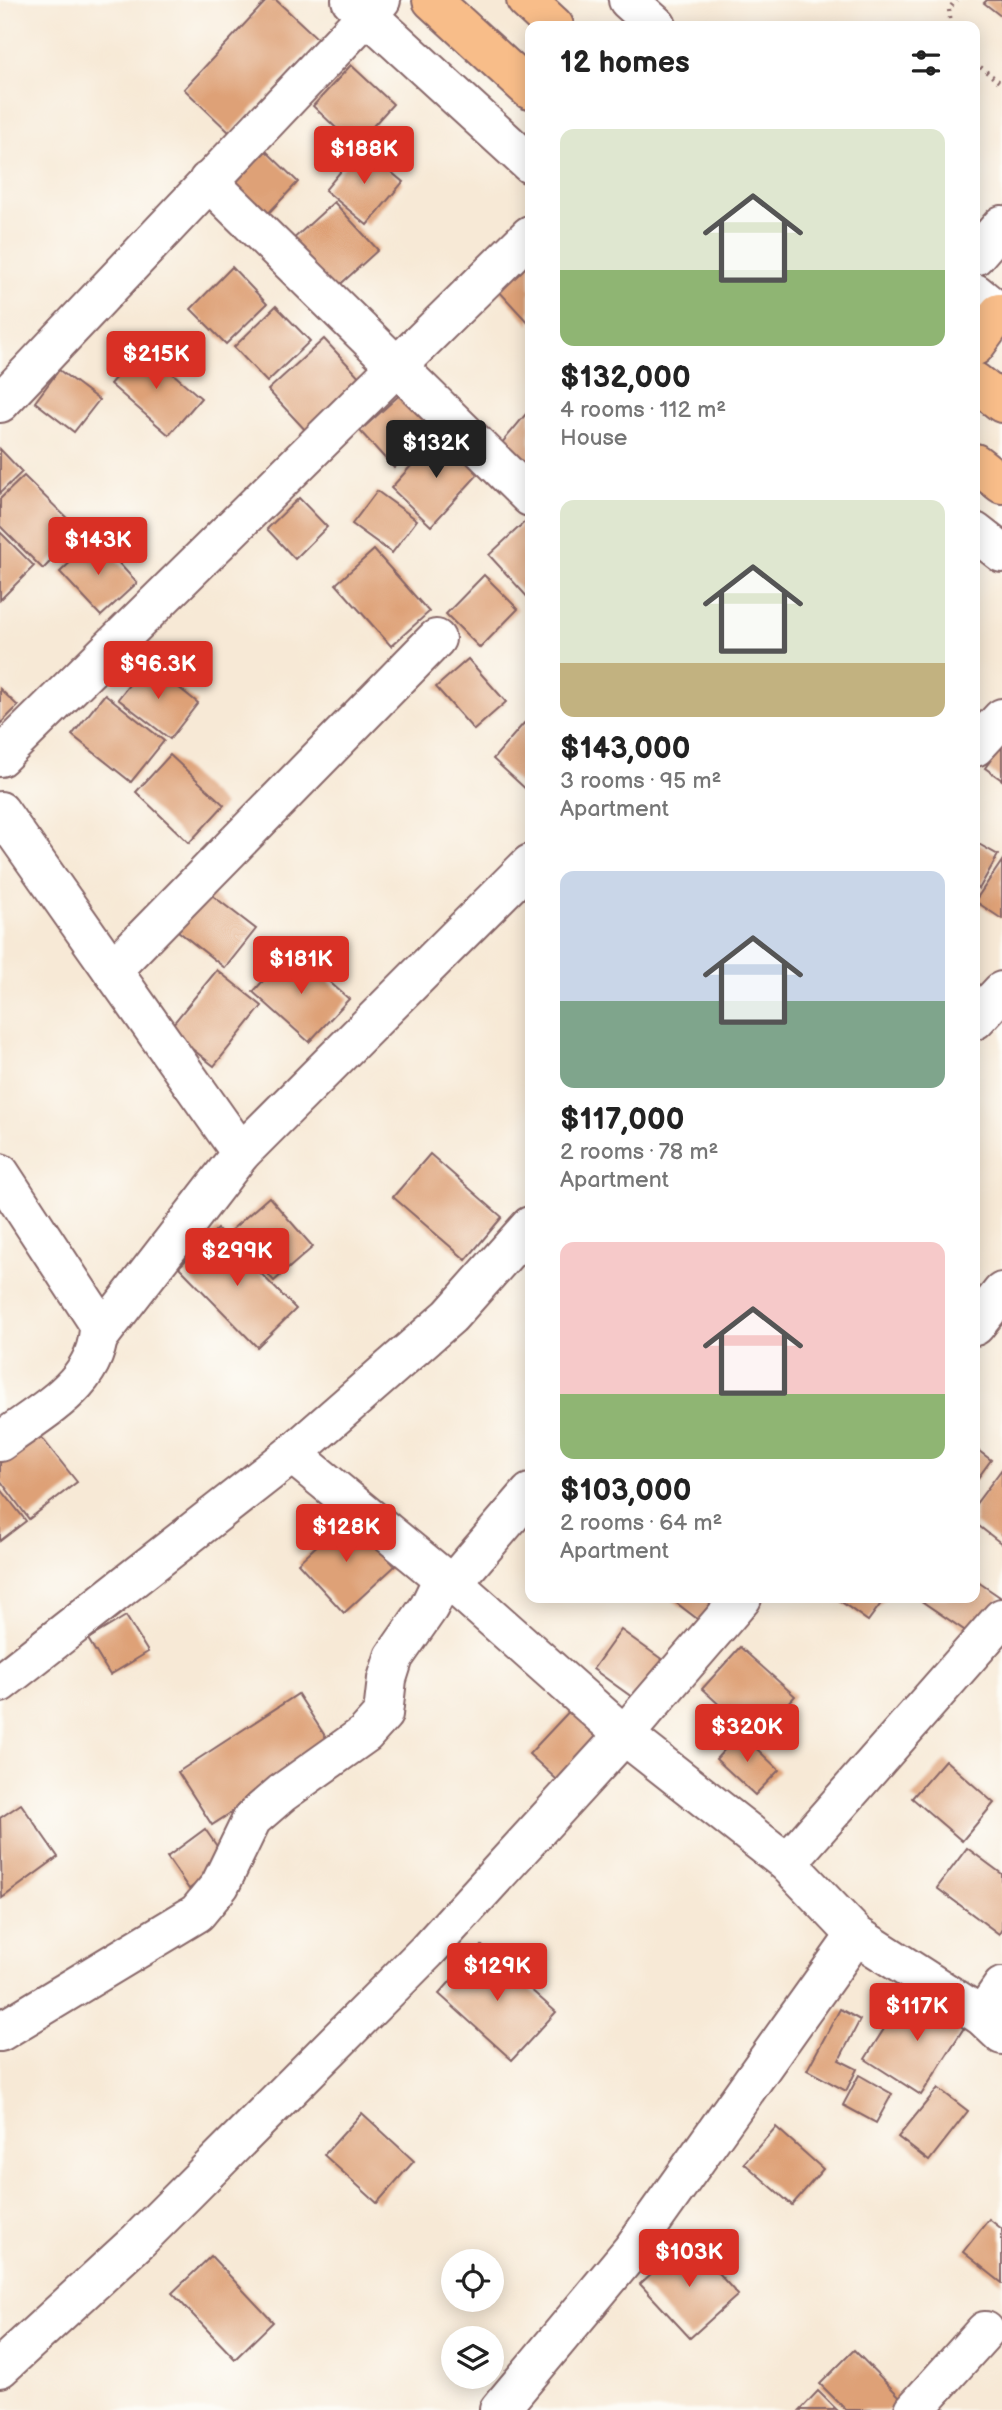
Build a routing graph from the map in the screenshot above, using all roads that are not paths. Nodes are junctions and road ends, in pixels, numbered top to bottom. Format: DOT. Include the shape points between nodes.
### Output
graph roads {
  1 [pos="432,0"];
  2 [pos="526,0"];
  3 [pos="628,0"];
  4 [pos="367,5"];
  5 [pos="549,21"];
  6 [pos="651,21"];
  7 [pos="525,85"];
  8 [pos="525,159"];
  9 [pos="208,181"];
  10 [pos="1002,225"];
  11 [pos="525,240"];
  12 [pos="980,250"];
  13 [pos="992,307"];
  14 [pos="980,335"];
  15 [pos="398,365"];
  16 [pos="980,386"];
  17 [pos="0,403"];
  18 [pos="1002,403"];
  19 [pos="980,467"];
  20 [pos="1002,484"];
  21 [pos="525,492"];
  22 [pos="980,536"];
  23 [pos="1002,553"];
  24 [pos="436,639"];
  25 [pos="1002,718"];
  26 [pos="980,742"];
  27 [pos="0,757"];
  28 [pos="0,811"];
  29 [pos="525,869"];
  30 [pos="112,970"];
  31 [pos="1002,990"];
  32 [pos="980,1014"];
  33 [pos="241,1153"];
  34 [pos="0,1173"];
  35 [pos="12,1219"];
  36 [pos="525,1232"];
  37 [pos="99,1337"];
  38 [pos="0,1442"];
  39 [pos="292,1454"];
  40 [pos="525,1498"];
  41 [pos="448,1580"];
  42 [pos="737,1603"];
  43 [pos="1002,1618"];
  44 [pos="0,1683"];
  45 [pos="624,1735"];
  46 [pos="787,1863"];
  47 [pos="856,1934"];
  48 [pos="995,2013"];
  49 [pos="0,2032"];
  50 [pos="996,2329"];
  51 [pos="0,2368"];
  52 [pos="499,2410"];
  53 [pos="914,2410"];
  1 -- 7 [label="main road"];
  2 -- 5 [label="main road"];
  3 -- 6 [label="street"];
  4 -- 8 [label="street"];
  4 -- 9 [label="street"];
  9 -- 15 [label="street"];
  9 -- 17 [label="street"];
  10 -- 12 [label="street"];
  11 -- 15 [label="street"];
  13 -- 14 [label="main road"];
  15 -- 21 [label="street"];
  15 -- 27 [label="street"];
  16 -- 18 [label="main road"];
  19 -- 20 [label="main road"];
  22 -- 23 [label="street"];
  24 -- 30 [label="street"];
  25 -- 26 [label="street"];
  28 -- 30 [label="street"];
  29 -- 33 [label="street"];
  30 -- 33 [label="street"];
  31 -- 32 [label="street"];
  33 -- 37 [label="street"];
  34 -- 35 [label="street"];
  35 -- 37 [label="street" via="99,1324"];
  36 -- 39 [label="street" via="450,1316"];
  37 -- 38 [label="street" via="92,1364 79,1382"];
  39 -- 41 [label="street"];
  39 -- 44 [label="street"];
  40 -- 41 [label="street"];
  41 -- 45 [label="street"];
  41 -- 49 [label="street" via="394,1657 383,1714 365,1734 252,1819 220,1885 197,1913"];
  42 -- 45 [label="street"];
  43 -- 46 [label="street"];
  45 -- 46 [label="street"];
  45 -- 51 [label="street" via="427,1951 138,2241"];
  46 -- 47 [label="street"];
  47 -- 48 [label="street"];
  47 -- 52 [label="street" via="632,2250"];
  50 -- 53 [label="street"];
}
